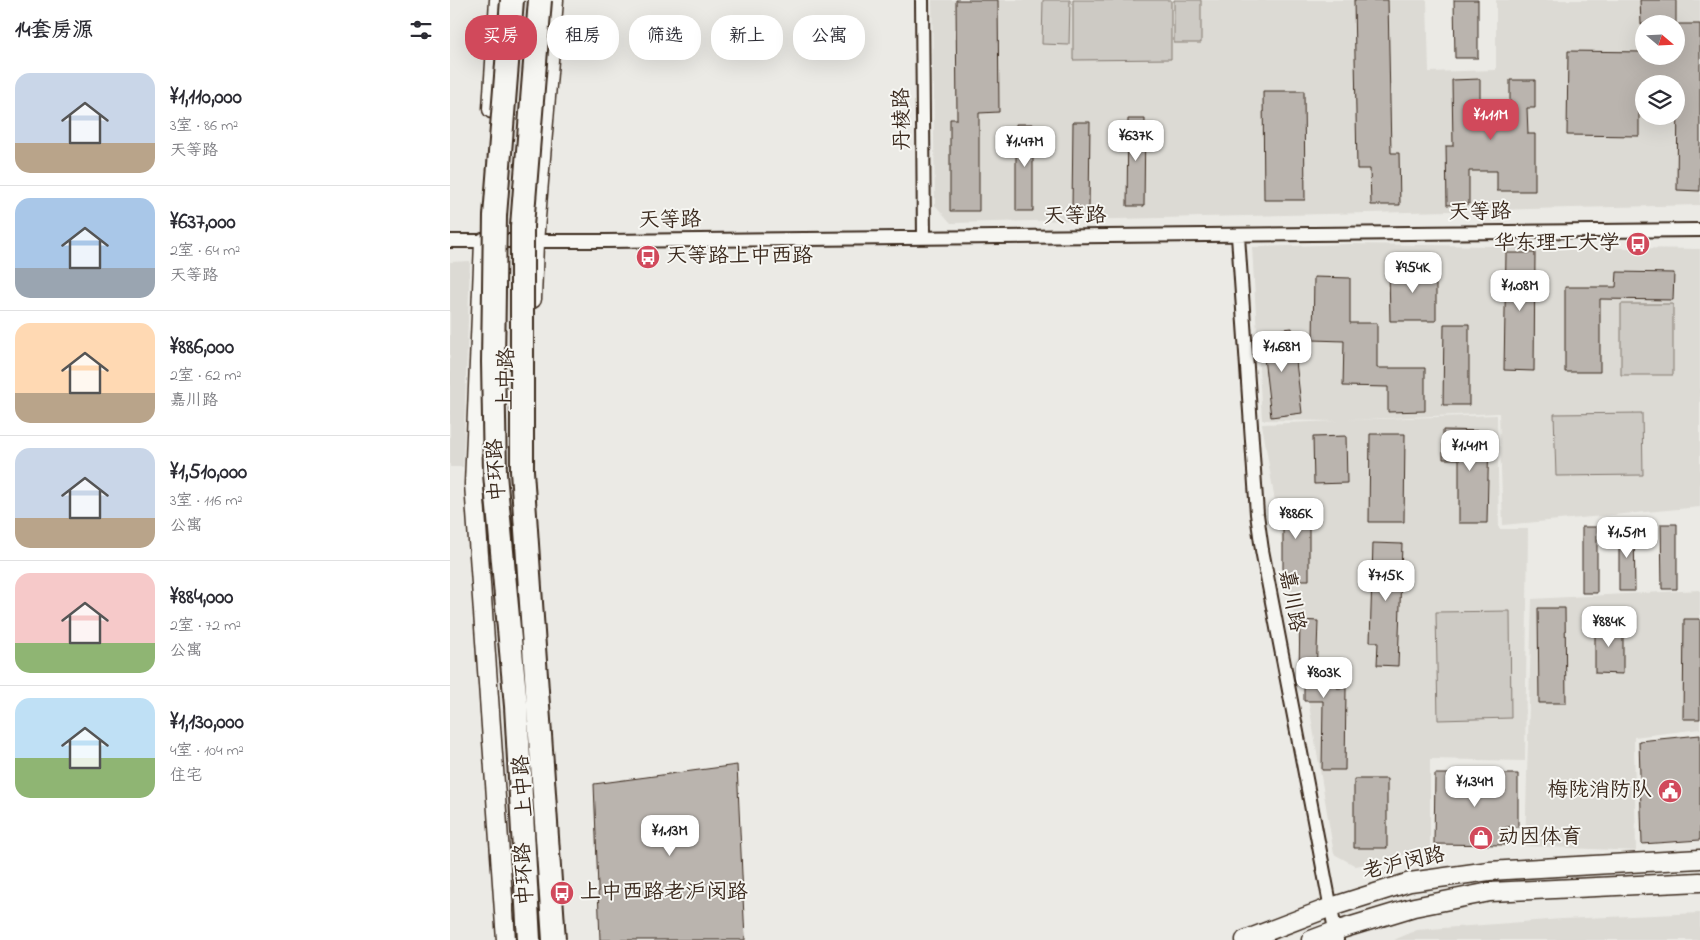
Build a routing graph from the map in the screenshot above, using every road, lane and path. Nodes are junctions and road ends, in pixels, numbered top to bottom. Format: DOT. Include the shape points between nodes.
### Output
graph roads {
  1 [pos="499,0"];
  2 [pos="512,0"];
  3 [pos="540,0"];
  4 [pos="554,0"];
  5 [pos="922,0"];
  6 [pos="1700,230"];
  7 [pos="1238,236"];
  8 [pos="924,238"];
  9 [pos="484,240"];
  10 [pos="450,241"];
  11 [pos="534,242"];
  12 [pos="1700,860"];
  13 [pos="1700,882"];
  14 [pos="1331,907"];
  15 [pos="1336,935"];
  16 [pos="506,940"];
  17 [pos="529,940"];
  18 [pos="554,940"];
  19 [pos="558,940"];
  20 [pos="1245,940"];
  21 [pos="1311,940"];
  1 -- 9 [label="main road, 上中路"];
  2 -- 17 [label="highway, 中环路, bridge" via="495,216 493,362 496,474 516,706"];
  3 -- 18 [label="highway, 中环路, bridge" via="522,226 522,471"];
  4 -- 11 [label="main road, 上中路"];
  5 -- 8 [label="street, 丹棱路"];
  6 -- 7 [label="street, 天等路"];
  7 -- 8 [label="street, 天等路"];
  7 -- 14 [label="street, 嘉川路" via="1262,550"];
  8 -- 11 [label="street, 天等路"];
  9 -- 10 [label="street, 天等路"];
  9 -- 11 [label="street, 天等路"];
  9 -- 16 [label="main road, 上中路" via="474,484"];
  11 -- 19 [label="main road, 上中路" via="526,469"];
  12 -- 14 [label="main road, 老沪闵路" via="1489,871 1410,882"];
  13 -- 15 [label="main road" via="1490,892 1414,907"];
  14 -- 15 [label="street, 嘉川路"];
  14 -- 20 [label="main road, 老沪闵路"];
  15 -- 21 [label="main road"];
}
